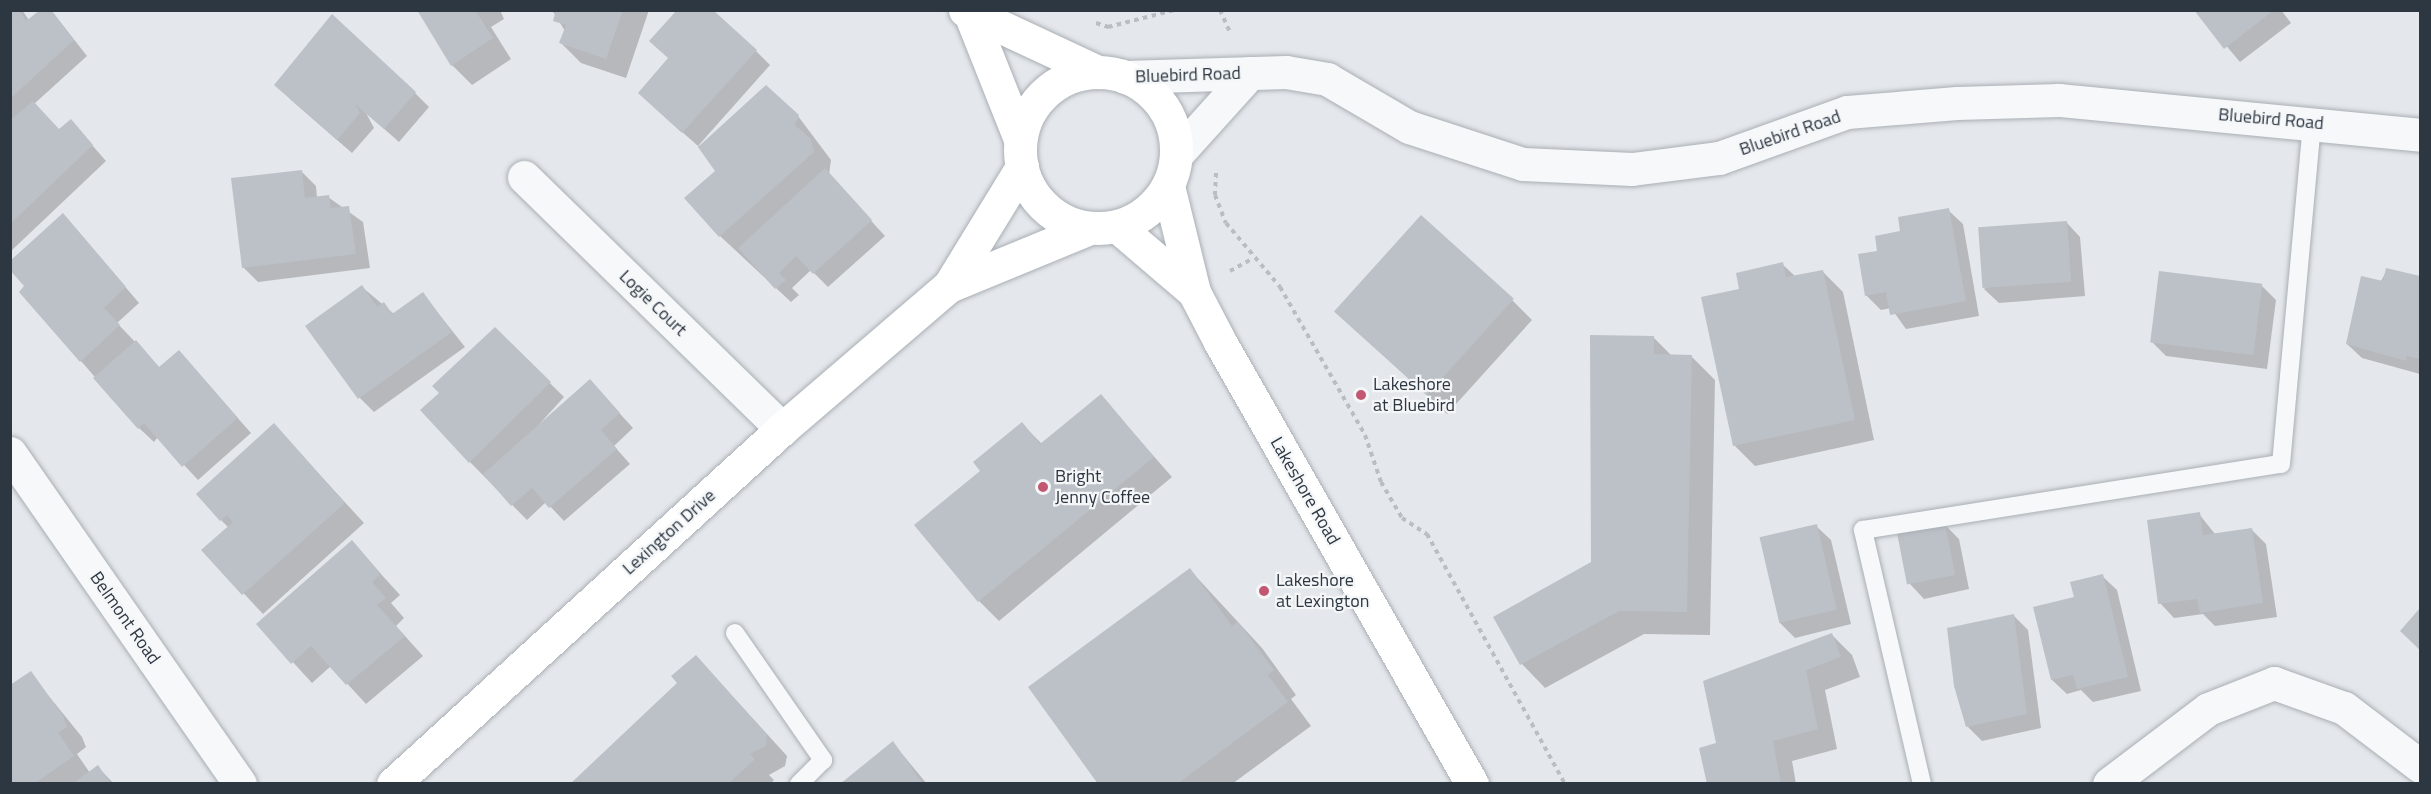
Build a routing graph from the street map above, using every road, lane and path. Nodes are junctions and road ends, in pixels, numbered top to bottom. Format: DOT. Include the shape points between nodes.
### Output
graph roads {
  1 [pos="1174,10"];
  2 [pos="968,13"];
  3 [pos="1088,20"];
  4 [pos="1250,73"];
  5 [pos="1112,74"];
  6 [pos="2312,123"];
  7 [pos="2421,135"];
  8 [pos="1021,153"];
  9 [pos="1177,154"];
  10 [pos="1217,164"];
  11 [pos="524,177"];
  12 [pos="1168,186"];
  13 [pos="1103,228"];
  14 [pos="949,285"];
  15 [pos="1194,292"];
  16 [pos="782,429"];
  17 [pos="10,453"];
  18 [pos="735,633"];
  19 [pos="2421,766"];
  20 [pos="240,783"];
  21 [pos="393,783"];
  22 [pos="799,783"];
  23 [pos="1472,783"];
  24 [pos="1565,783"];
  25 [pos="1922,783"];
  26 [pos="2109,783"];
  1 -- 3 [label="path" via="1108,27"];
  2 -- 5 [label="main road"];
  2 -- 8 [label="main road"];
  4 -- 5 [label="street, Bluebird Road"];
  4 -- 6 [label="street, Bluebird Road" via="1286,72 1328,79 1409,127 1523,164 1632,169 1719,158 1847,112 1957,103 2059,100"];
  4 -- 9 [label="street, Bluebird Road"];
  5 -- 8 [label="main road" via="1071,77 1047,92 1029,113"];
  5 -- 9 [label="main road" via="1153,94 1172,122"];
  6 -- 7 [label="street, Bluebird Road"];
  6 -- 25 [label="lane" via="2282,464 1863,530"];
  8 -- 13 [label="main road" via="1034,196 1057,218"];
  8 -- 14 [label="main road, Lexington Drive"];
  9 -- 12 [label="main road"];
  10 -- 24 [label="path" via="1215,195 1227,223 1280,287 1365,435 1381,482 1402,518 1427,534"];
  11 -- 16 [label="street, Logie Court"];
  12 -- 13 [label="main road" via="1147,212"];
  12 -- 15 [label="main road, Lakeshore Road"];
  13 -- 14 [label="main road, Lexington Drive"];
  13 -- 15 [label="main road, Lakeshore Road"];
  14 -- 16 [label="main road, Lexington Drive"];
  15 -- 23 [label="main road, Lakeshore Road"];
  16 -- 21 [label="main road, Lexington Drive"];
  17 -- 20 [label="street, Belmont Road"];
  18 -- 22 [label="lane" via="823,760"];
  19 -- 26 [label="street" via="2344,708 2274,683 2208,709"];
}
